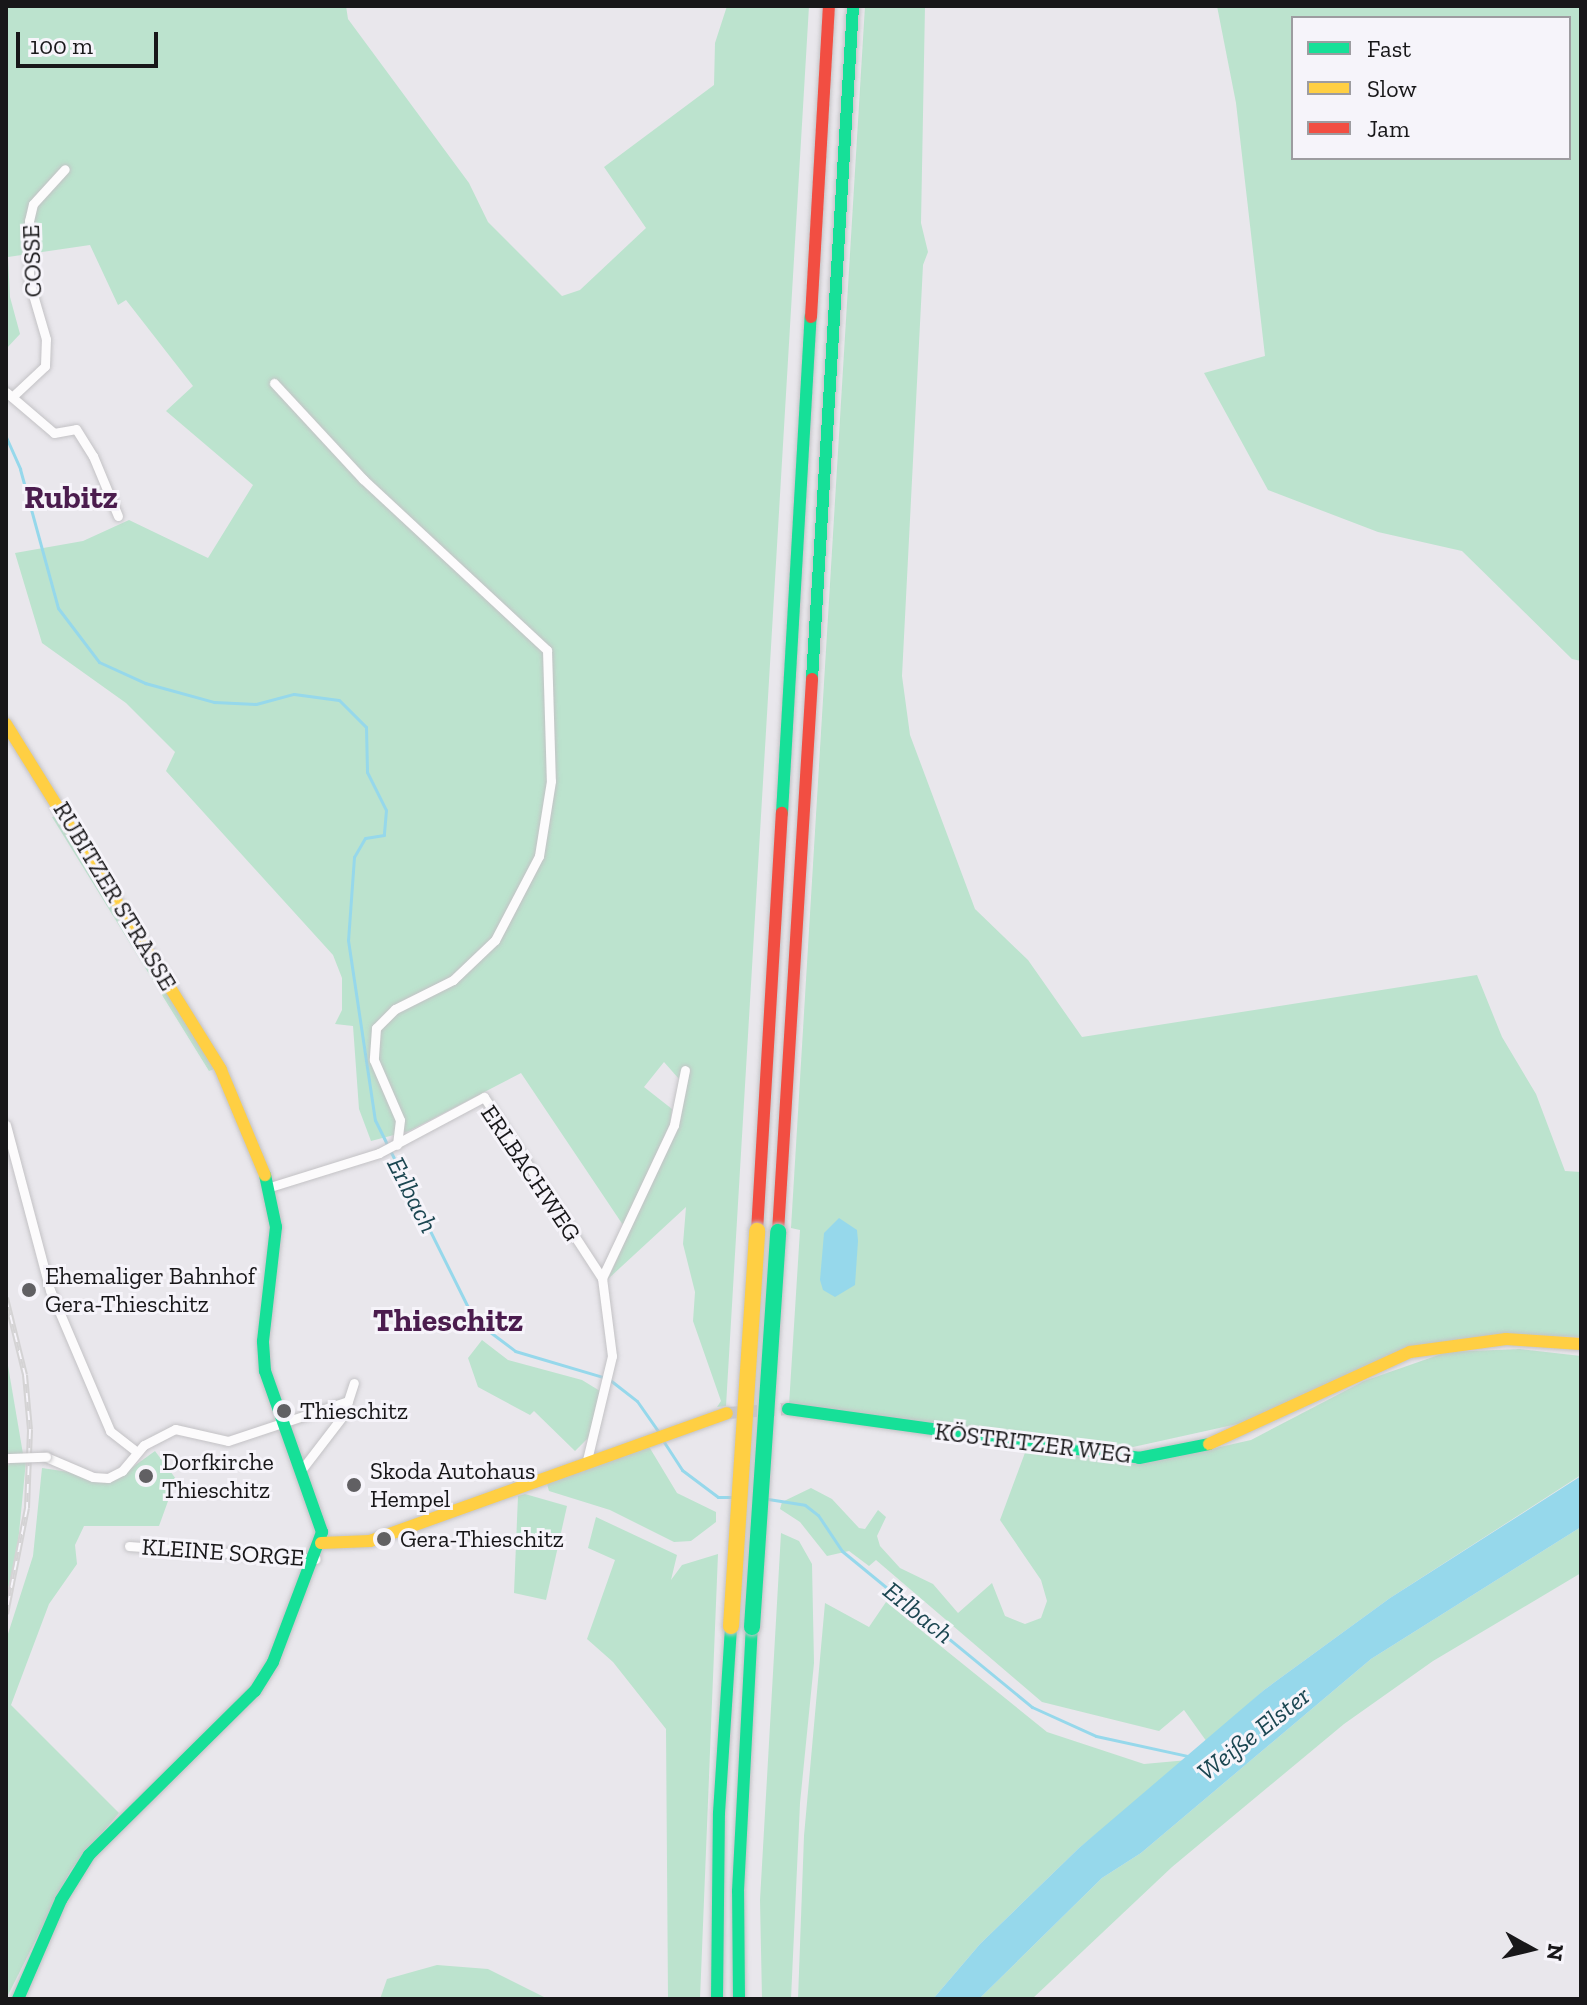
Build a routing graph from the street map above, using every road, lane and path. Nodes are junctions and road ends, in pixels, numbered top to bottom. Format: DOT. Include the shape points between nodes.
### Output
graph roads {
  1 [pos="829,6"];
  2 [pos="853,6"];
  3 [pos="65,169"];
  4 [pos="274,383"];
  5 [pos="9,394"];
  6 [pos="118,516"];
  7 [pos="6,724"];
  8 [pos="685,1070"];
  9 [pos="6,1125"];
  10 [pos="394,1146"];
  11 [pos="270,1187"];
  12 [pos="602,1278"];
  13 [pos="1581,1344"];
  14 [pos="354,1383"];
  15 [pos="348,1401"];
  16 [pos="788,1409"];
  17 [pos="727,1413"];
  18 [pos="286,1424"];
  19 [pos="136,1451"];
  20 [pos="8,1458"];
  21 [pos="587,1460"];
  22 [pos="302,1469"];
  23 [pos="129,1546"];
  24 [pos="319,1551"];
  25 [pos="18,1999"];
  26 [pos="717,1999"];
  27 [pos="739,1999"];
  1 -- 26 [label="main road, bridge" via="719,1813"];
  2 -- 27 [label="main road, bridge" via="752,1627 738,1891"];
  3 -- 5 [label="street, COSSE" via="33,204 29,221 33,308 48,353 45,366"];
  4 -- 10 [label="street" via="363,479 547,650 551,781 539,856 495,940 453,980 395,1009 376,1028 374,1060 400,1120"];
  5 -- 6 [label="street, COSSE" via="54,433 76,429"];
  7 -- 11 [label="main road, RUBITZER STRASSE" via="221,1070"];
  8 -- 12 [label="street" via="674,1125"];
  9 -- 19 [label="street" via="50,1290 110,1431"];
  10 -- 11 [label="street, ERLBACHWEG"];
  10 -- 12 [label="street, ERLBACHWEG" via="484,1097"];
  11 -- 18 [label="main road, RUBITZER STRASSE" via="275,1266 263,1341 265,1371"];
  12 -- 21 [label="street" via="612,1356"];
  13 -- 16 [label="main road, KÖSTRITZER WEG" via="1506,1339 1442,1345 1380,1363 1215,1443 1139,1458"];
  14 -- 15 [label="street"];
  15 -- 18 [label="street"];
  15 -- 22 [label="street" via="345,1413"];
  17 -- 21 [label="main road"];
  18 -- 19 [label="street" via="228,1441 175,1429"];
  18 -- 22 [label="main road, RUBITZER STRASSE"];
  19 -- 20 [label="street, bridge" via="122,1471 108,1478 46,1457"];
  21 -- 24 [label="main road" via="370,1541"];
  22 -- 24 [label="main road, RUBITZER STRASSE" via="320,1518"];
  23 -- 24 [label="street, KLEINE SORGE"];
  24 -- 25 [label="main road" via="273,1662 255,1691 89,1855 59,1902"];
}
